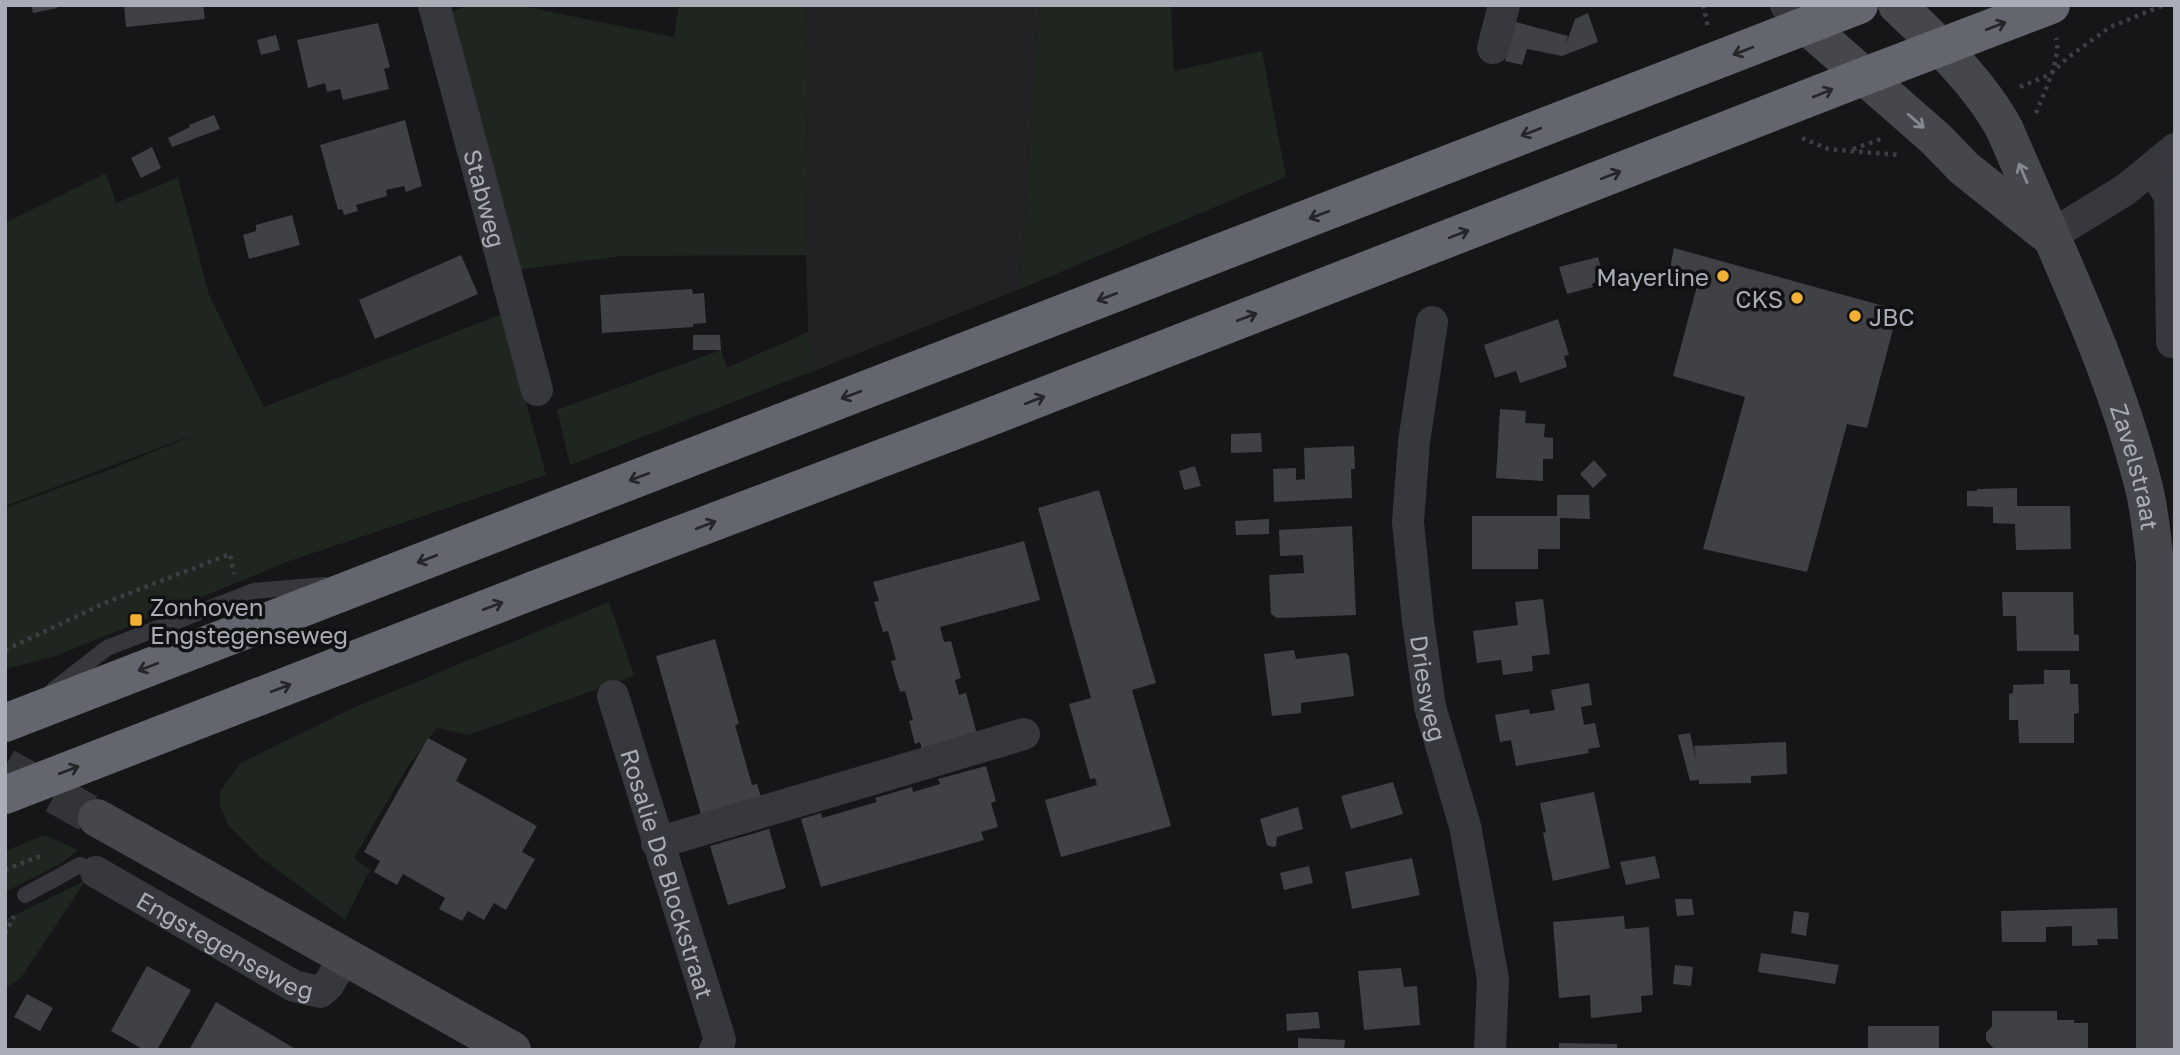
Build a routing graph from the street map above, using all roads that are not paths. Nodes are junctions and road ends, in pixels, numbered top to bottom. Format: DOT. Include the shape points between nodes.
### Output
graph roads {
  1 [pos="434,5"];
  2 [pos="1504,5"];
  3 [pos="1859,5"];
  4 [pos="1897,5"];
  5 [pos="2042,9"];
  6 [pos="1797,16"];
  7 [pos="1941,47"];
  8 [pos="1493,48"];
  9 [pos="1865,76"];
  10 [pos="2163,159"];
  11 [pos="2050,236"];
  12 [pos="1432,322"];
  13 [pos="2172,342"];
  14 [pos="537,390"];
  15 [pos="613,696"];
  16 [pos="12,720"];
  17 [pos="1024,734"];
  18 [pos="5,795"];
  19 [pos="97,818"];
  20 [pos="657,843"];
  21 [pos="96,872"];
  22 [pos="25,895"];
  23 [pos="345,957"];
  24 [pos="512,1050"];
  25 [pos="715,1050"];
  26 [pos="1490,1050"];
  27 [pos="2155,1050"];
  1 -- 14 [label="street, Stabweg"];
  2 -- 8 [label="street"];
  3 -- 6 [label="highway"];
  4 -- 7 [label="street, Zavelstraat"];
  7 -- 5 [label="highway, one-way"];
  6 -- 9 [label="street, Zavelstraat"];
  6 -- 16 [label="highway, one-way" via="1733,55"];
  7 -- 9 [label="highway"];
  11 -- 7 [label="street, Zavelstraat, one-way" via="1997,114"];
  9 -- 11 [label="street, Zavelstraat, one-way" via="1964,169"];
  18 -- 9 [label="highway, one-way"];
  10 -- 11 [label="street" via="2125,190"];
  10 -- 13 [label="street" via="2170,196"];
  11 -- 27 [label="street, Zavelstraat" via="2124,419 2145,491 2155,562"];
  12 -- 26 [label="street, Driesweg" via="1414,442 1408,522 1430,707 1465,826 1493,979"];
  15 -- 20 [label="street, Rosalie De Blockstraat"];
  17 -- 20 [label="street"];
  19 -- 23 [label="street, Engstegenseweg"];
  20 -- 25 [label="street, Rosalie De Blockstraat" via="720,1040"];
  21 -- 22 [label="lane" via="80,865"];
  21 -- 23 [label="street, Engstegenseweg" via="295,986 320,992"];
  23 -- 24 [label="street, Engstegenseweg"];
}
